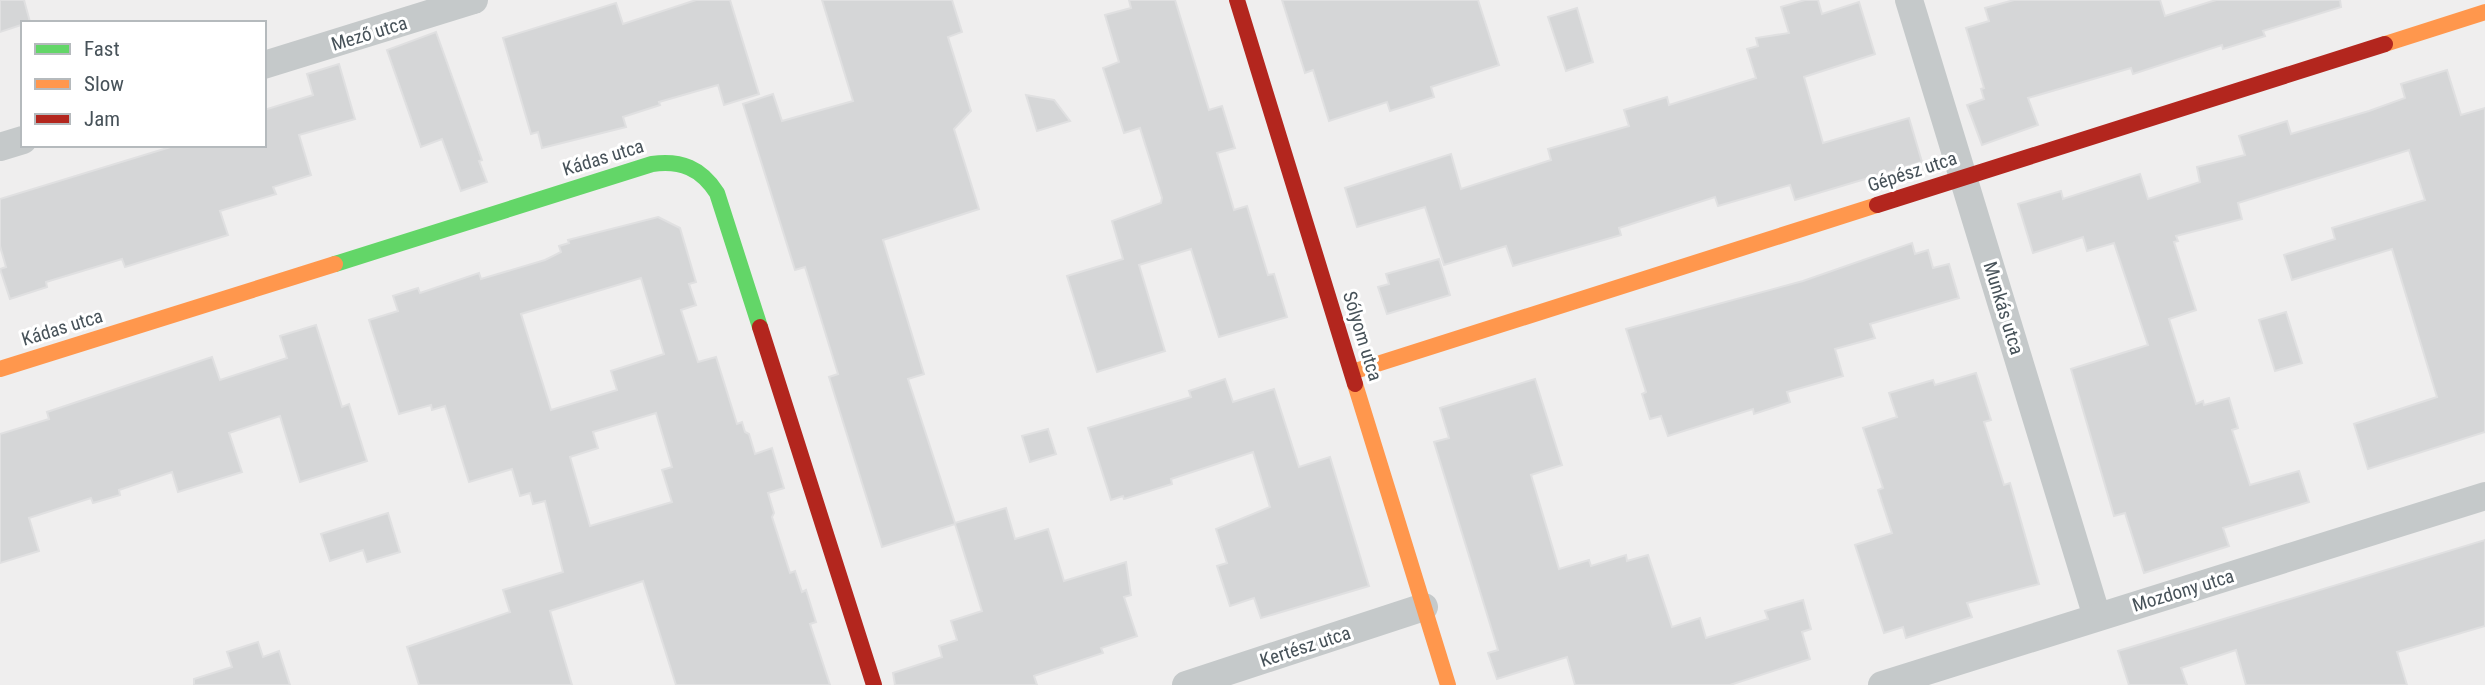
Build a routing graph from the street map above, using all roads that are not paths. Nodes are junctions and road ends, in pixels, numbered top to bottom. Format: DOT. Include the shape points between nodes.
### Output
graph roads {
  1 [pos="474,0"];
  2 [pos="1237,0"];
  3 [pos="1909,0"];
  4 [pos="2482,13"];
  5 [pos="266,64"];
  6 [pos="21,141"];
  7 [pos="0,148"];
  8 [pos="1964,177"];
  9 [pos="0,369"];
  10 [pos="1352,372"];
  11 [pos="2485,496"];
  12 [pos="1424,607"];
  13 [pos="2097,617"];
  14 [pos="874,685"];
  15 [pos="1186,685"];
  16 [pos="1448,685"];
  17 [pos="1882,685"];
  1 -- 5 [label="street, Mező utca"];
  2 -- 10 [label="street, Sólyom utca"];
  3 -- 8 [label="street, Munkás utca"];
  4 -- 8 [label="street, Gépész utca"];
  6 -- 7 [label="street"];
  8 -- 10 [label="street, Gépész utca"];
  8 -- 13 [label="street, Munkás utca"];
  9 -- 14 [label="street, Kádas utca" via="652,164 687,164 709,180 717,193"];
  10 -- 12 [label="street, Sólyom utca"];
  11 -- 13 [label="street, Mozdony utca"];
  12 -- 15 [label="street, Kertész utca"];
  12 -- 16 [label="street, Sólyom utca"];
  13 -- 17 [label="street, Mozdony utca"];
}
